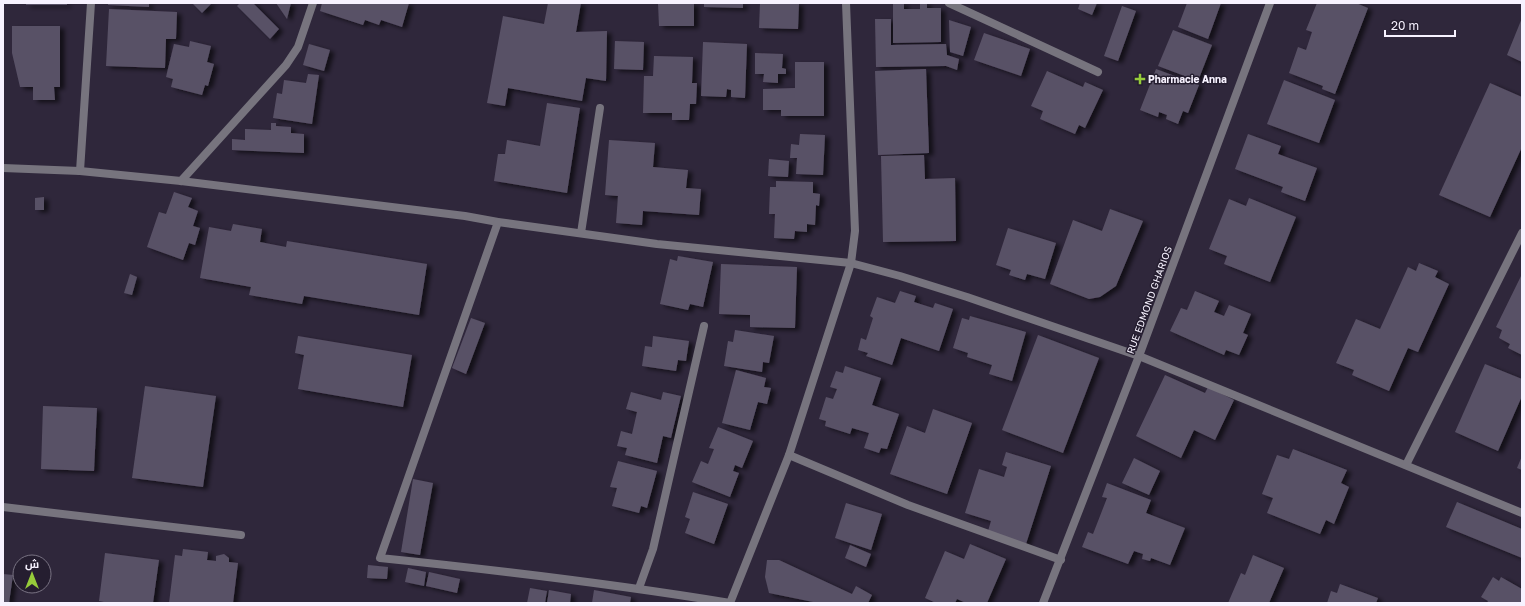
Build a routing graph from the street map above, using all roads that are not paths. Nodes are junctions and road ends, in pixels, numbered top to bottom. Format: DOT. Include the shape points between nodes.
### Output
graph roads {
  1 [pos="91,3"];
  2 [pos="313,3"];
  3 [pos="846,3"];
  4 [pos="949,3"];
  5 [pos="1270,3"];
  6 [pos="1098,72"];
  7 [pos="600,108"];
  8 [pos="3,168"];
  9 [pos="80,171"];
  10 [pos="181,181"];
  11 [pos="498,222"];
  12 [pos="1522,232"];
  13 [pos="581,233"];
  14 [pos="851,262"];
  15 [pos="704,326"];
  16 [pos="1139,356"];
  17 [pos="790,454"];
  18 [pos="1406,466"];
  19 [pos="3,507"];
  20 [pos="1522,513"];
  21 [pos="241,535"];
  22 [pos="1061,560"];
  23 [pos="639,588"];
  24 [pos="731,603"];
  25 [pos="1043,603"];
  1 -- 9 [label="street"];
  2 -- 10 [label="street" via="298,47 286,65"];
  3 -- 14 [label="street" via="855,231"];
  4 -- 6 [label="street"];
  5 -- 16 [label="street, RUE EDMOND GHARIOS"];
  7 -- 13 [label="street"];
  8 -- 9 [label="street"];
  9 -- 10 [label="street"];
  10 -- 11 [label="street"];
  11 -- 13 [label="street"];
  11 -- 23 [label="street" via="380,558"];
  12 -- 18 [label="street"];
  13 -- 14 [label="street" via="657,244"];
  14 -- 16 [label="street" via="967,297"];
  14 -- 17 [label="street"];
  15 -- 23 [label="street" via="653,549"];
  16 -- 18 [label="street"];
  16 -- 22 [label="street, RUE EDMOND GHARIOS"];
  17 -- 22 [label="street" via="908,505"];
  17 -- 24 [label="street"];
  18 -- 20 [label="street"];
  19 -- 21 [label="street"];
  22 -- 25 [label="street, RUE EDMOND GHARIOS"];
  23 -- 24 [label="street"];
}
